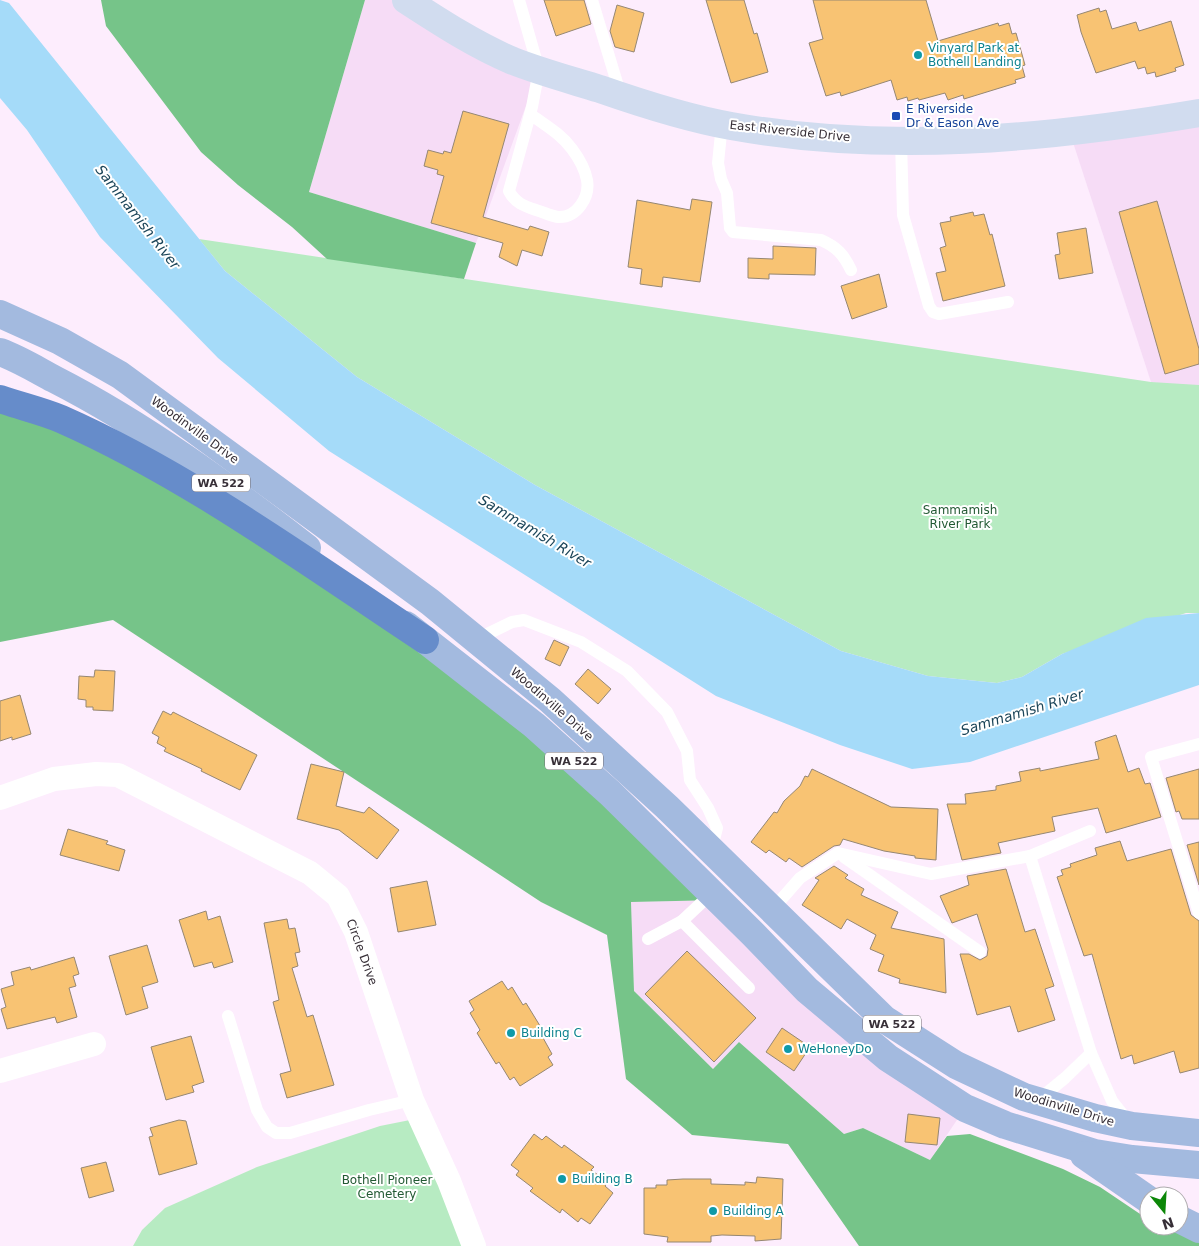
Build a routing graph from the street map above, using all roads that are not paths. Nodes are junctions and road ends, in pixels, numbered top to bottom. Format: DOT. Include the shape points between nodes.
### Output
graph roads {
  1 [pos="406,0"];
  2 [pos="519,0"];
  3 [pos="592,0"];
  4 [pos="539,70"];
  5 [pos="621,96"];
  6 [pos="1199,112"];
  7 [pos="530,114"];
  8 [pos="722,124"];
  9 [pos="901,140"];
  10 [pos="851,270"];
  11 [pos="1008,302"];
  12 [pos="0,314"];
  13 [pos="0,352"];
  14 [pos="0,399"];
  15 [pos="425,640"];
  16 [pos="477,640"];
  17 [pos="1199,744"];
  18 [pos="0,798"];
  19 [pos="1090,831"];
  20 [pos="711,850"];
  21 [pos="838,853"];
  22 [pos="1030,856"];
  23 [pos="712,893"];
  24 [pos="772,910"];
  25 [pos="1199,913"];
  26 [pos="682,921"];
  27 [pos="648,940"];
  28 [pos="980,952"];
  29 [pos="749,988"];
  30 [pos="228,1016"];
  31 [pos="94,1044"];
  32 [pos="1091,1053"];
  33 [pos="0,1071"];
  34 [pos="412,1100"];
  35 [pos="1037,1100"];
  36 [pos="1132,1126"];
  37 [pos="1199,1133"];
  38 [pos="1075,1148"];
  39 [pos="1199,1165"];
  40 [pos="1139,1193"];
  41 [pos="474,1246"];
  1 -- 4 [label="main road, East Riverside Drive" via="461,36"];
  2 -- 4 [label="lane"];
  3 -- 5 [label="lane"];
  4 -- 5 [label="main road, East Riverside Drive"];
  4 -- 7 [label="lane"];
  5 -- 8 [label="main road, East Riverside Drive"];
  6 -- 9 [label="main road, East Riverside Drive" via="1002,139"];
  7 -- 7 [label="lane" via="509,191 520,205 557,217 576,212 581,207 588,182 583,168 572,148"];
  8 -- 9 [label="main road, East Riverside Drive" via="827,138"];
  8 -- 10 [label="lane" via="718,163 733,232 821,240 843,254"];
  9 -- 11 [label="lane" via="903,215 929,306 939,314"];
  12 -- 16 [label="main road, Woodinville Drive / WA 522" via="60,341 120,375"];
  13 -- 15 [label="main road, WA 522" via="74,388 121,416 234,492"];
  14 -- 15 [label="highway" via="60,419 161,470"];
  15 -- 23 [label="main road, WA 522" via="534,725 610,793"];
  16 -- 20 [label="main road, Woodinville Drive / WA 522" via="550,700"];
  16 -- 20 [label="lane" via="512,622 524,620 581,642 627,671 667,712 687,751 690,780 717,828"];
  17 -- 25 [label="lane" via="1151,757"];
  18 -- 34 [label="street, Circle Drive" via="54,779 118,775 310,873 338,896 356,932"];
  19 -- 22 [label="lane"];
  20 -- 24 [label="main road, Woodinville Drive / WA 522"];
  21 -- 22 [label="lane" via="931,874"];
  21 -- 24 [label="lane" via="800,878"];
  21 -- 28 [label="lane"];
  22 -- 32 [label="lane"];
  23 -- 26 [label="lane"];
  23 -- 38 [label="main road, WA 522" via="806,990 888,1058 965,1108"];
  24 -- 35 [label="main road, Woodinville Drive / WA 522" via="884,1019 956,1065 989,1082"];
  26 -- 27 [label="lane"];
  26 -- 29 [label="lane"];
  30 -- 34 [label="lane" via="257,1110 267,1127 276,1133 290,1134"];
  31 -- 33 [label="street"];
  32 -- 35 [label="lane"];
  32 -- 36 [label="lane" via="1112,1101"];
  34 -- 41 [label="street, Circle Drive" via="449,1180"];
  35 -- 36 [label="main road, Woodinville Drive / WA 522"];
  36 -- 37 [label="main road, Woodinville Drive / WA 522"];
  38 -- 39 [label="main road, WA 522" via="1132,1159"];
  38 -- 40 [label="main road"];
}
